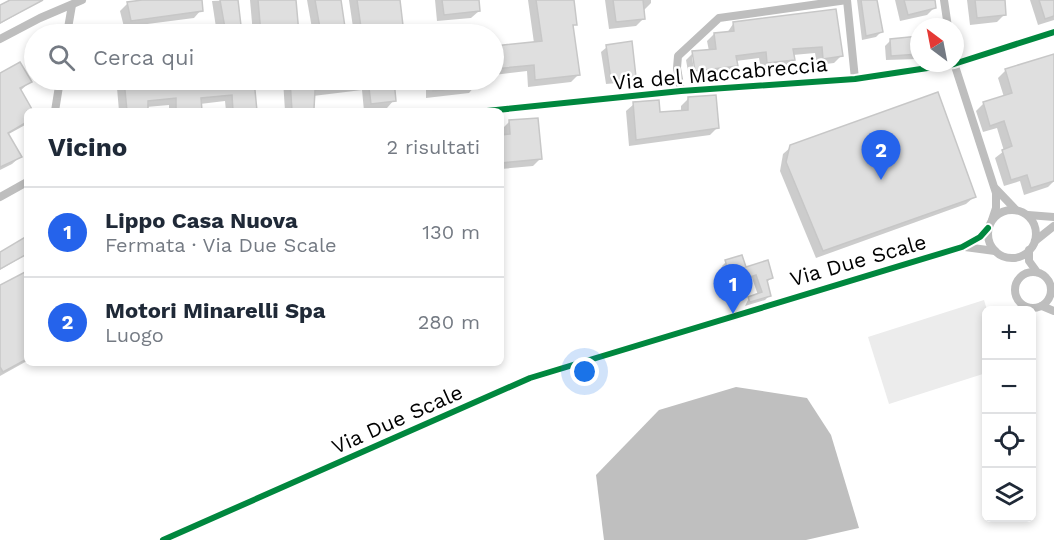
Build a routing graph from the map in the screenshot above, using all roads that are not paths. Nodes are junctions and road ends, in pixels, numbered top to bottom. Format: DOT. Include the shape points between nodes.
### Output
graph roads {
  1 [pos="82,0"];
  2 [pos="848,0"];
  3 [pos="944,0"];
  4 [pos="72,5"];
  5 [pos="947,18"];
  6 [pos="29,24"];
  7 [pos="69,24"];
  8 [pos="24,26"];
  9 [pos="1054,32"];
  10 [pos="0,39"];
  11 [pos="964,60"];
  12 [pos="910,70"];
  13 [pos="957,72"];
  14 [pos="855,79"];
  15 [pos="58,90"];
  16 [pos="681,91"];
  17 [pos="55,108"];
  18 [pos="504,109"];
  19 [pos="24,184"];
  20 [pos="994,187"];
  21 [pos="0,197"];
  22 [pos="1016,210"];
  23 [pos="1026,214"];
  24 [pos="1054,217"];
  25 [pos="990,224"];
  26 [pos="1054,226"];
  27 [pos="1034,242"];
  28 [pos="962,247"];
  29 [pos="1029,250"];
  30 [pos="995,251"];
  31 [pos="1016,257"];
  32 [pos="1037,272"];
  33 [pos="1020,277"];
  34 [pos="1052,281"];
  35 [pos="1042,306"];
  36 [pos="1054,311"];
  37 [pos="163,540"];
  1 -- 4 [label="street"];
  2 -- 14 [label="street"];
  2 -- 16 [label="street" via="719,18 678,56"];
  3 -- 5 [label="street"];
  4 -- 6 [label="street"];
  4 -- 7 [label="street"];
  8 -- 10 [label="street"];
  9 -- 11 [label="street, Via del Maccabreccia"];
  12 -- 14 [label="street, Via del Maccabreccia"];
  13 -- 20 [label="street"];
  14 -- 16 [label="street, Via del Maccabreccia"];
  15 -- 17 [label="street"];
  16 -- 18 [label="street, Via del Maccabreccia"];
  19 -- 21 [label="street"];
  20 -- 22 [label="street"];
  20 -- 25 [label="street" via="996,208"];
  22 -- 23 [label="street"];
  22 -- 25 [label="street" via="1002,211"];
  23 -- 24 [label="street"];
  23 -- 27 [label="street" via="1035,226"];
  25 -- 28 [label="street, Via Due Scale" via="980,237"];
  25 -- 30 [label="street" via="988,240"];
  26 -- 27 [label="street"];
  27 -- 29 [label="street"];
  28 -- 30 [label="street, Via Due Scale"];
  28 -- 37 [label="street, Via Due Scale" via="530,378"];
  29 -- 31 [label="street"];
  29 -- 32 [label="street" via="1029,261"];
  30 -- 31 [label="street"];
  31 -- 33 [label="street" via="1022,264"];
  32 -- 33 [label="street"];
  32 -- 34 [label="street"];
  33 -- 35 [label="street" via="1015,293 1020,303 1030,308"];
  34 -- 35 [label="street" via="1050,298"];
  35 -- 36 [label="street"];
}
